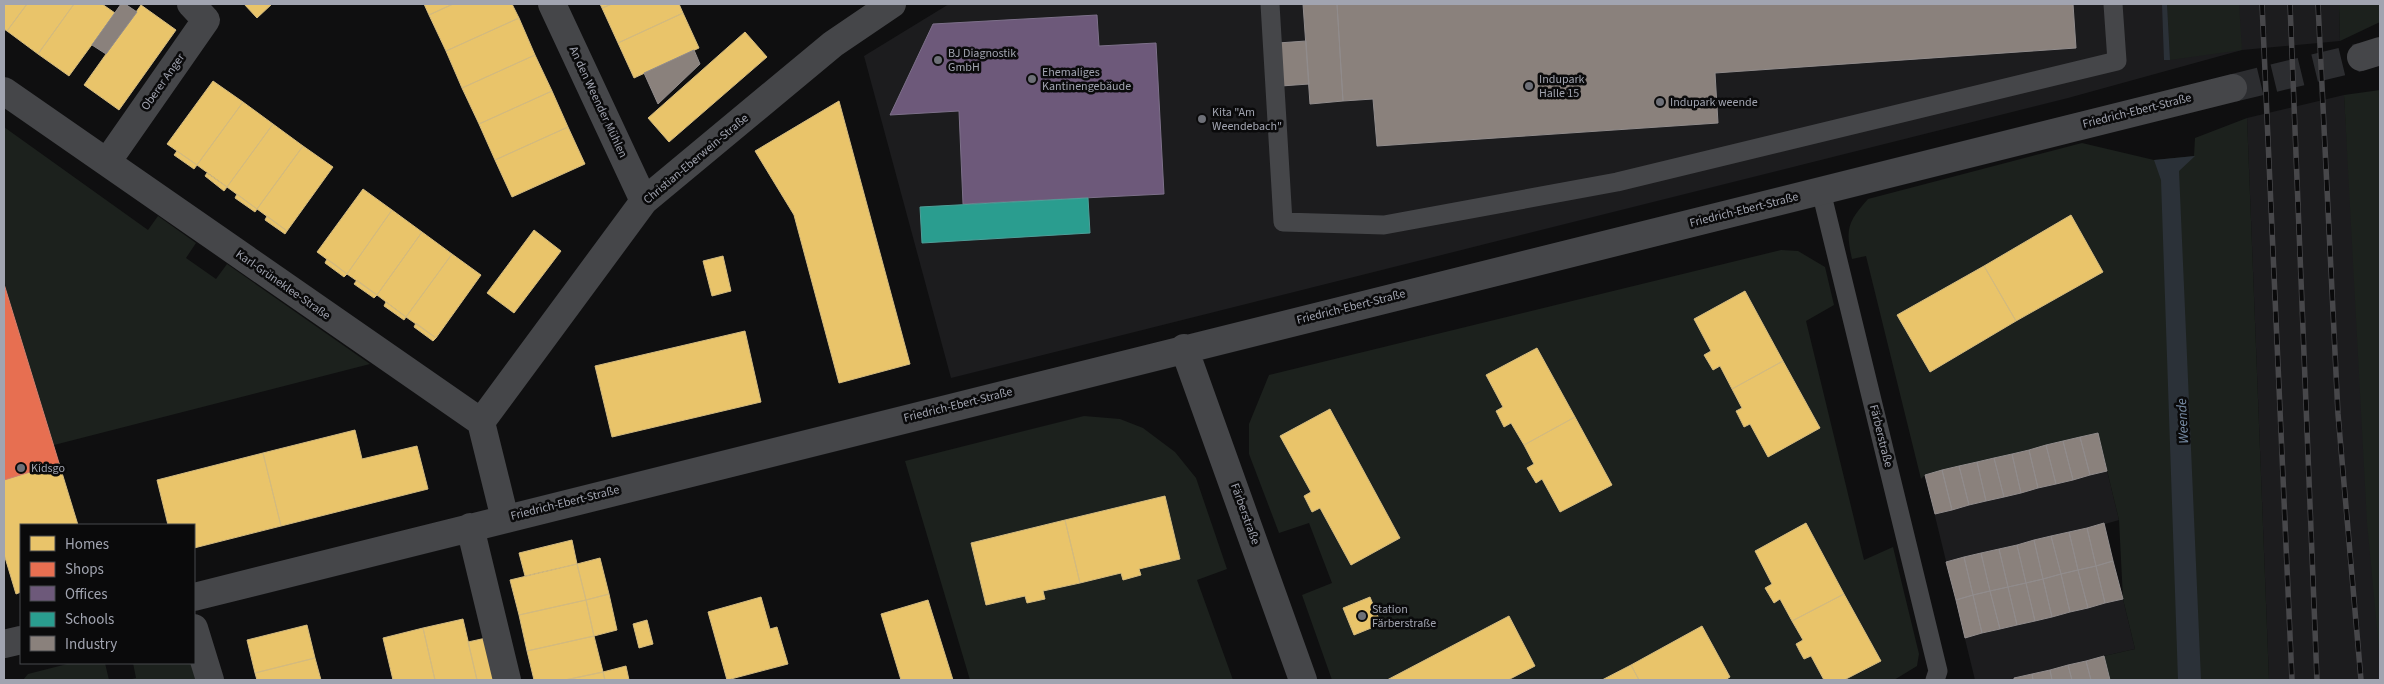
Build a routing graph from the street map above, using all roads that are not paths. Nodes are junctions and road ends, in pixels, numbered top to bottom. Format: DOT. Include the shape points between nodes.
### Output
graph roads {
  1 [pos="191,4"];
  2 [pos="552,4"];
  3 [pos="892,4"];
  4 [pos="1270,4"];
  5 [pos="2113,4"];
  6 [pos="2233,88"];
  7 [pos="4,91"];
  8 [pos="107,162"];
  9 [pos="1822,191"];
  10 [pos="644,201"];
  11 [pos="1184,348"];
  12 [pos="480,422"];
  13 [pos="505,519"];
  14 [pos="470,527"];
  15 [pos="195,597"];
  16 [pos="195,631"];
  17 [pos="20,640"];
  18 [pos="4,644"];
  19 [pos="210,680"];
  20 [pos="507,680"];
  21 [pos="1304,680"];
  22 [pos="1935,680"];
  1 -- 8 [label="street, Oberer Anger" via="206,20"];
  2 -- 10 [label="street, An den Weender Mühlen"];
  3 -- 10 [label="street, Christian-Eberwein-Straße" via="833,44"];
  4 -- 5 [label="lane" via="1282,222 1384,225 1618,182 2117,61"];
  6 -- 9 [label="street, Friedrich-Ebert-Straße"];
  7 -- 8 [label="street, Karl-Grüneklee-Straße"];
  8 -- 12 [label="street, Karl-Grüneklee-Straße"];
  9 -- 11 [label="street, Friedrich-Ebert-Straße"];
  9 -- 22 [label="lane, Färberstraße" via="1938,671"];
  10 -- 12 [label="street, Christian-Eberwein-Straße"];
  11 -- 13 [label="street, Friedrich-Ebert-Straße"];
  11 -- 21 [label="street, Färberstraße"];
  12 -- 13 [label="street"];
  13 -- 14 [label="street, Friedrich-Ebert-Straße"];
  14 -- 15 [label="street, Friedrich-Ebert-Straße"];
  14 -- 20 [label="street"];
  16 -- 19 [label="street"];
  17 -- 18 [label="street"];
}
